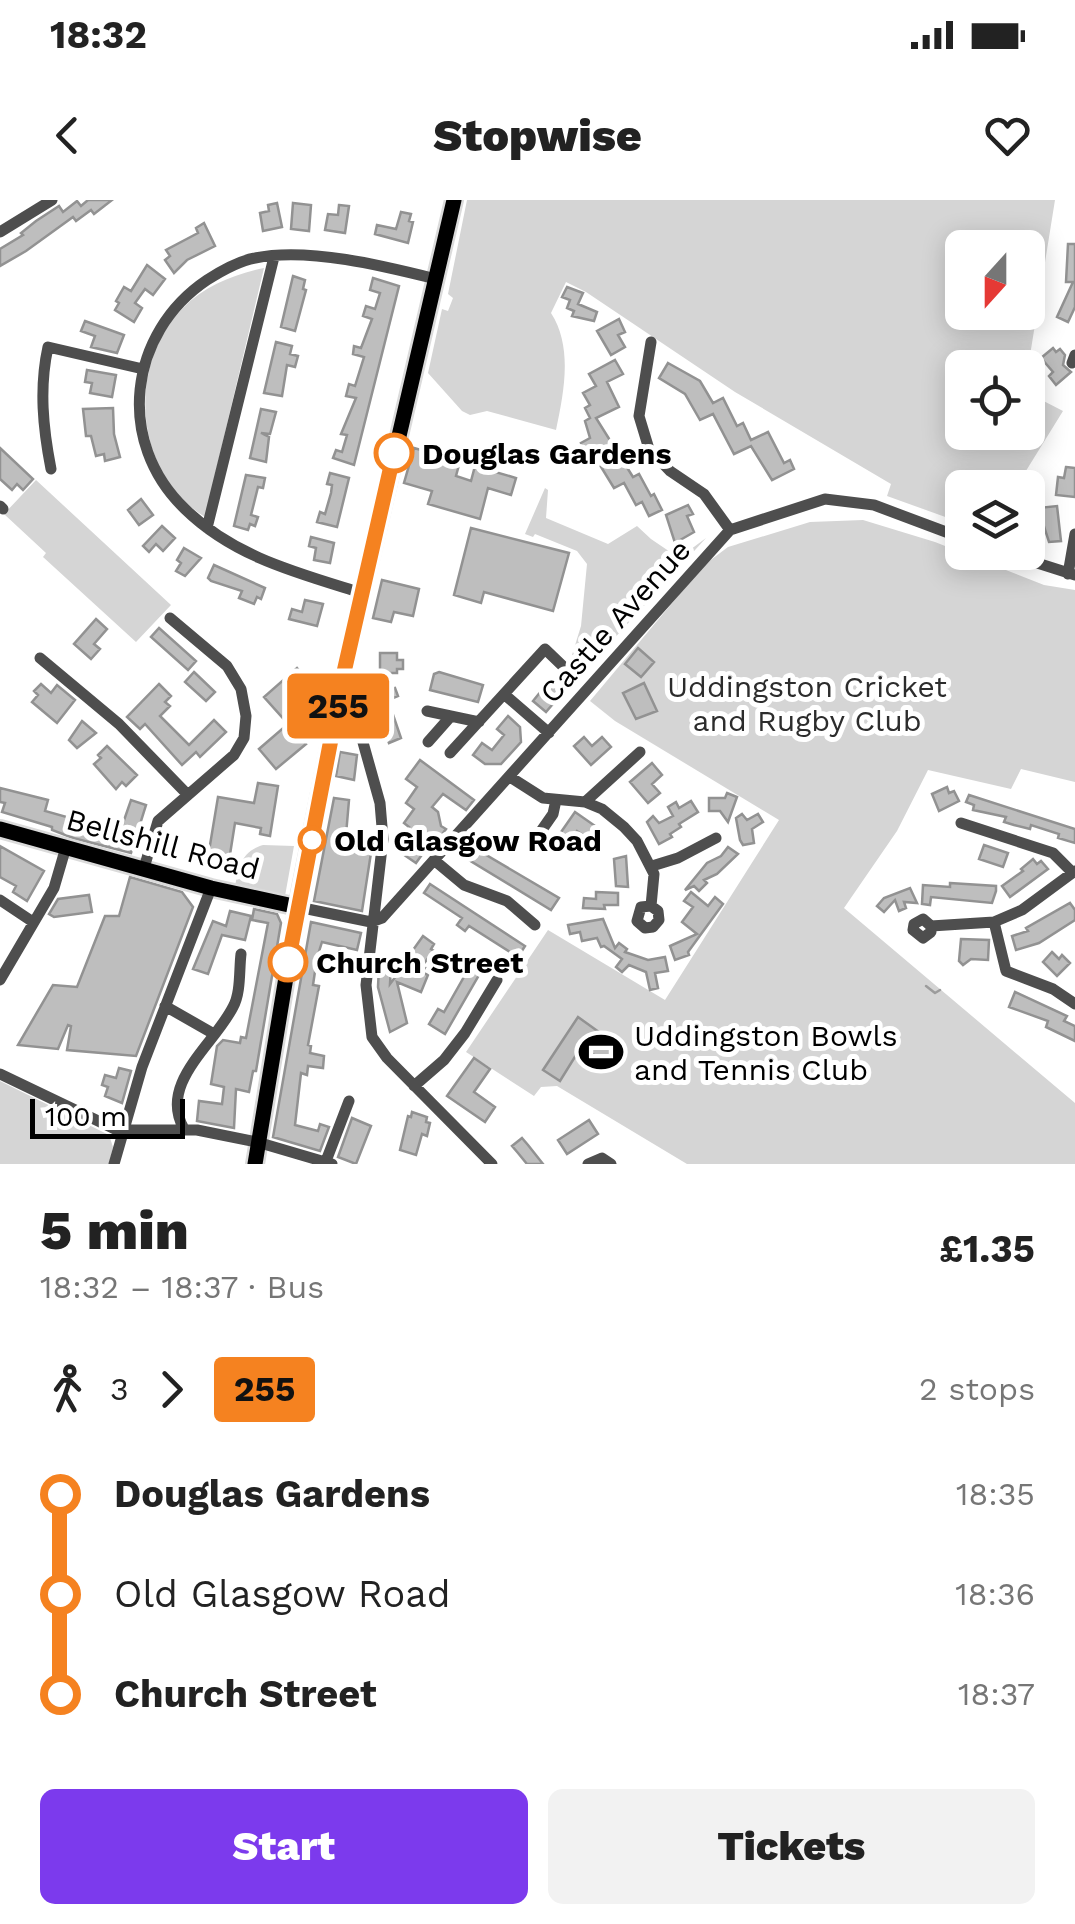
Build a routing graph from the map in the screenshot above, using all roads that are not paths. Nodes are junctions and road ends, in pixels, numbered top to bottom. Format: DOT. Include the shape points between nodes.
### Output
graph roads {
  1 [pos="52,200"];
  2 [pos="454,200"];
  3 [pos="0,232"];
  4 [pos="274,257"];
  5 [pos="436,279"];
  6 [pos="651,342"];
  7 [pos="143,368"];
  8 [pos="51,469"];
  9 [pos="207,528"];
  10 [pos="730,530"];
  11 [pos="945,532"];
  12 [pos="1075,534"];
  13 [pos="1045,565"];
  14 [pos="1072,574"];
  15 [pos="362,593"];
  16 [pos="170,618"];
  17 [pos="40,658"];
  18 [pos="572,674"];
  19 [pos="505,696"];
  20 [pos="428,711"];
  21 [pos="336,714"];
  22 [pos="451,716"];
  23 [pos="478,722"];
  24 [pos="549,733"];
  25 [pos="428,742"];
  26 [pos="640,752"];
  27 [pos="450,754"];
  28 [pos="510,777"];
  29 [pos="186,794"];
  30 [pos="556,800"];
  31 [pos="585,802"];
  32 [pos="961,823"];
  33 [pos="0,830"];
  34 [pos="539,834"];
  35 [pos="716,838"];
  36 [pos="66,846"];
  37 [pos="434,860"];
  38 [pos="652,866"];
  39 [pos="144,868"];
  40 [pos="1074,872"];
  41 [pos="211,888"];
  42 [pos="375,894"];
  43 [pos="0,900"];
  44 [pos="651,906"];
  45 [pos="298,907"];
  46 [pos="392,908"];
  47 [pos="33,922"];
  48 [pos="371,922"];
  49 [pos="994,922"];
  50 [pos="534,926"];
  51 [pos="931,926"];
  52 [pos="241,954"];
  53 [pos="0,980"];
  54 [pos="497,980"];
  55 [pos="1075,1004"];
  56 [pos="165,1006"];
  57 [pos="214,1034"];
  58 [pos="0,1074"];
  59 [pos="414,1086"];
  60 [pos="349,1101"];
  61 [pos="184,1129"];
  62 [pos="122,1130"];
  63 [pos="257,1142"];
  64 [pos="329,1163"];
  65 [pos="114,1164"];
  66 [pos="255,1164"];
  67 [pos="492,1164"];
  68 [pos="588,1164"];
  69 [pos="611,1164"];
  1 -- 3 [label="street"];
  2 -- 5 [label="main road"];
  4 -- 5 [label="street" via="348,260"];
  4 -- 7 [label="street" via="224,270 186,294 150,342"];
  4 -- 9 [label="street"];
  5 -- 15 [label="main road"];
  6 -- 10 [label="street" via="639,416 649,449 704,494"];
  7 -- 8 [label="street" via="48,348 42,405"];
  7 -- 9 [label="street" via="142,436 158,478"];
  9 -- 15 [label="street" via="275,566"];
  10 -- 11 [label="street, Castle Avenue" via="825,498 874,505"];
  10 -- 24 [label="street, Castle Avenue"];
  12 -- 14 [label="street"];
  13 -- 14 [label="street"];
  15 -- 21 [label="main road"];
  16 -- 29 [label="street" via="227,666 246,716 234,755"];
  17 -- 29 [label="street" via="119,724"];
  18 -- 19 [label="street" via="545,650"];
  19 -- 23 [label="street"];
  19 -- 24 [label="street"];
  20 -- 22 [label="street"];
  21 -- 42 [label="street" via="357,722 380,803"];
  21 -- 45 [label="main road"];
  22 -- 23 [label="street"];
  22 -- 25 [label="street"];
  23 -- 27 [label="street"];
  24 -- 28 [label="street, Castle Avenue"];
  26 -- 31 [label="street"];
  28 -- 30 [label="street"];
  28 -- 37 [label="street, Castle Avenue"];
  29 -- 39 [label="street" via="158,820"];
  30 -- 31 [label="street"];
  30 -- 34 [label="street"];
  31 -- 38 [label="street" via="624,827"];
  32 -- 40 [label="street" via="1053,853"];
  33 -- 36 [label="main road, Bellshill Road"];
  35 -- 38 [label="street"];
  36 -- 39 [label="main road, Bellshill Road"];
  36 -- 47 [label="street" via="54,888"];
  37 -- 46 [label="street, Castle Avenue"];
  37 -- 50 [label="street" via="464,886 508,901"];
  38 -- 44 [label="street"];
  39 -- 41 [label="main road, Bellshill Road"];
  40 -- 49 [label="street"];
  41 -- 45 [label="main road, Bellshill Road"];
  41 -- 56 [label="street"];
  42 -- 46 [label="street"];
  42 -- 48 [label="street"];
  43 -- 47 [label="street"];
  45 -- 48 [label="street, Bellshill Road"];
  45 -- 63 [label="main road"];
  46 -- 48 [label="street, Castle Avenue"];
  47 -- 53 [label="street"];
  48 -- 59 [label="street" via="366,985 372,1037"];
  49 -- 51 [label="street"];
  49 -- 55 [label="street" via="1006,970"];
  52 -- 57 [label="street" via="236,1003"];
  54 -- 59 [label="street" via="444,1060"];
  56 -- 57 [label="street"];
  56 -- 62 [label="street"];
  57 -- 61 [label="street" via="178,1091"];
  58 -- 62 [label="street"];
  59 -- 67 [label="street"];
  60 -- 64 [label="street"];
  61 -- 62 [label="street"];
  61 -- 63 [label="street"];
  62 -- 65 [label="street"];
  63 -- 64 [label="street"];
  63 -- 66 [label="main road"];
  68 -- 69 [label="street" via="602,1158"];
}
